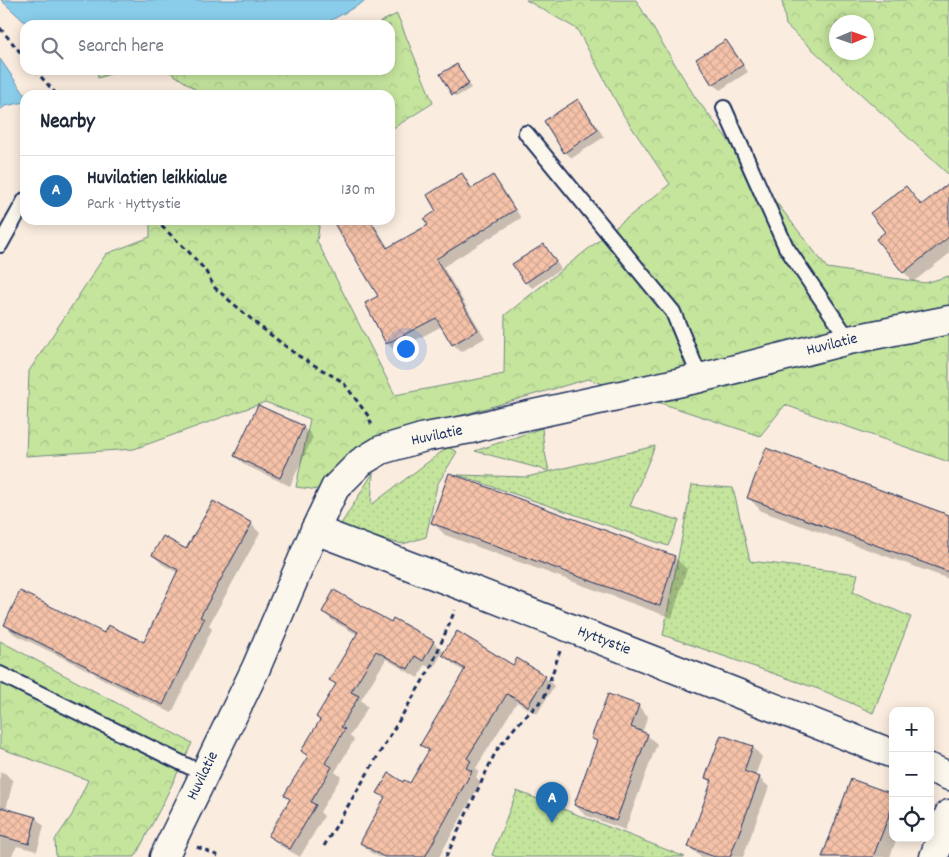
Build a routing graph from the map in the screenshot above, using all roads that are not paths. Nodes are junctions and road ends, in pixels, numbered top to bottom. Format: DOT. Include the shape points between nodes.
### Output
graph roads {
  1 [pos="724,108"];
  2 [pos="526,133"];
  3 [pos="20,209"];
  4 [pos="0,245"];
  5 [pos="949,320"];
  6 [pos="849,340"];
  7 [pos="700,378"];
  8 [pos="315,530"];
  9 [pos="0,674"];
  10 [pos="889,752"];
  11 [pos="934,770"];
  12 [pos="204,774"];
  13 [pos="949,776"];
  14 [pos="949,814"];
  15 [pos="164,857"];
  16 [pos="934,857"];
  1 -- 6 [label="lane" via="786,247"];
  2 -- 7 [label="lane" via="672,312"];
  3 -- 4 [label="lane"];
  5 -- 6 [label="street, Huvilatie"];
  6 -- 7 [label="street, Huvilatie"];
  7 -- 8 [label="street, Huvilatie" via="425,437 381,450 361,462 335,488"];
  8 -- 10 [label="street, Hyttystie"];
  8 -- 12 [label="street, Huvilatie" via="256,668"];
  9 -- 12 [label="lane"];
  11 -- 13 [label="street"];
  12 -- 15 [label="street, Huvilatie"];
  14 -- 16 [label="street"];
}
